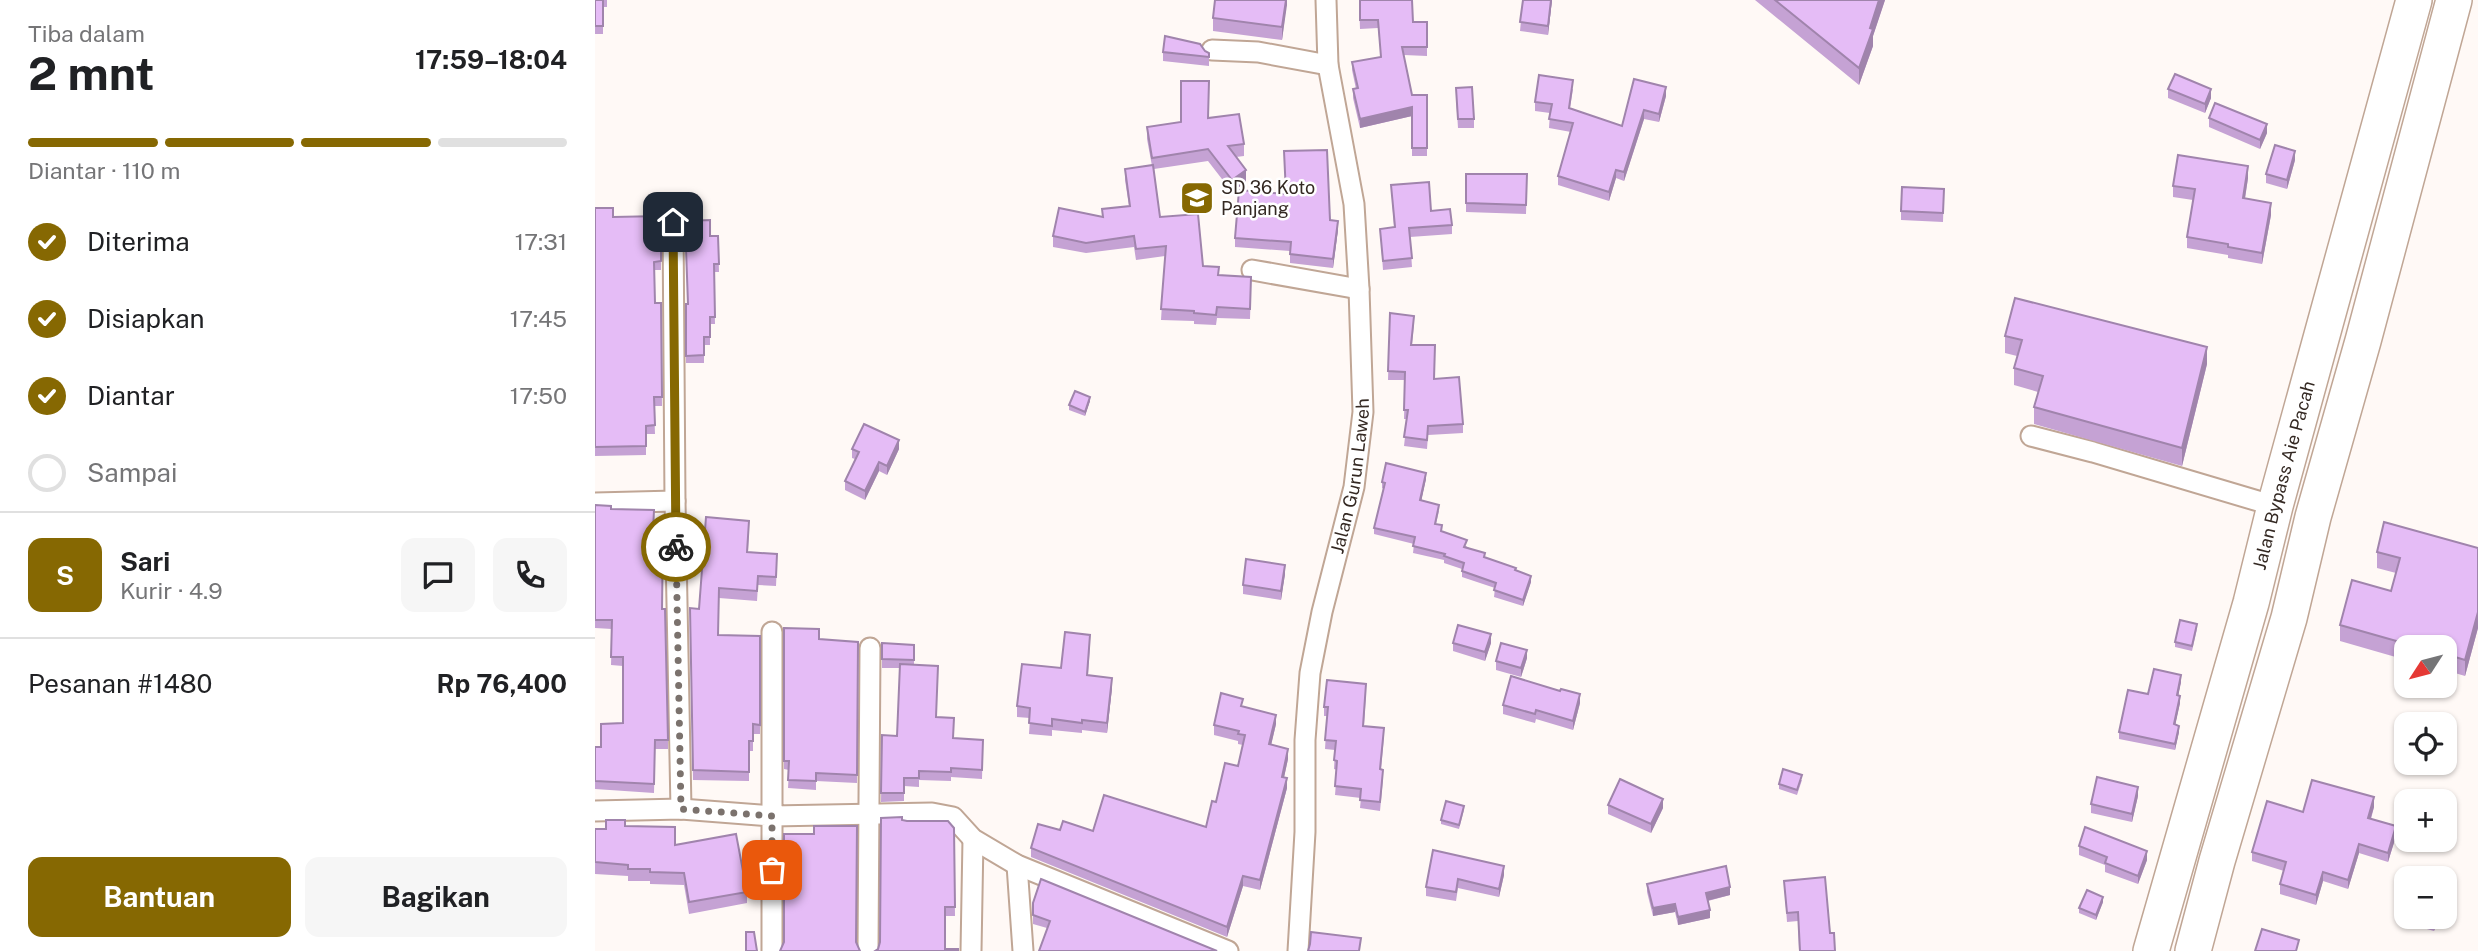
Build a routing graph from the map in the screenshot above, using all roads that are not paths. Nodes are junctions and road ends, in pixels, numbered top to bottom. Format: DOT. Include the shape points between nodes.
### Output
graph roads {
  1 [pos="1326,0"];
  2 [pos="2414,0"];
  3 [pos="2453,0"];
  4 [pos="1212,50"];
  5 [pos="1328,65"];
  6 [pos="673,222"];
  7 [pos="1252,270"];
  8 [pos="1359,289"];
  9 [pos="2031,436"];
  10 [pos="675,500"];
  11 [pos="595,503"];
  12 [pos="2275,506"];
  13 [pos="772,632"];
  14 [pos="870,648"];
  15 [pos="681,809"];
  16 [pos="595,811"];
  17 [pos="870,815"];
  18 [pos="772,816"];
  19 [pos="973,839"];
  20 [pos="1017,865"];
  21 [pos="772,951"];
  22 [pos="868,951"];
  23 [pos="971,951"];
  24 [pos="1023,951"];
  25 [pos="1228,951"];
  26 [pos="1299,951"];
  27 [pos="2151,951"];
  28 [pos="2193,951"];
  1 -- 5 [label="street, Jalan Gurun Laweh"];
  2 -- 12 [label="highway, Jalan Bypass Aie Pacah"];
  3 -- 28 [label="highway" via="2289,618"];
  4 -- 5 [label="street" via="1258,52"];
  5 -- 8 [label="street, Jalan Gurun Laweh" via="1354,204"];
  6 -- 10 [label="street"];
  7 -- 8 [label="street"];
  8 -- 26 [label="street, Jalan Gurun Laweh" via="1363,412 1354,487 1310,673"];
  9 -- 12 [label="street"];
  10 -- 11 [label="street"];
  10 -- 15 [label="street"];
  12 -- 27 [label="highway, Jalan Bypass Aie Pacah"];
  13 -- 18 [label="street"];
  14 -- 17 [label="street"];
  15 -- 16 [label="street"];
  15 -- 18 [label="street"];
  17 -- 18 [label="street"];
  17 -- 19 [label="street" via="953,817"];
  17 -- 22 [label="street"];
  18 -- 21 [label="street"];
  19 -- 20 [label="street"];
  19 -- 23 [label="street"];
  20 -- 24 [label="street"];
  20 -- 25 [label="street"];
}
